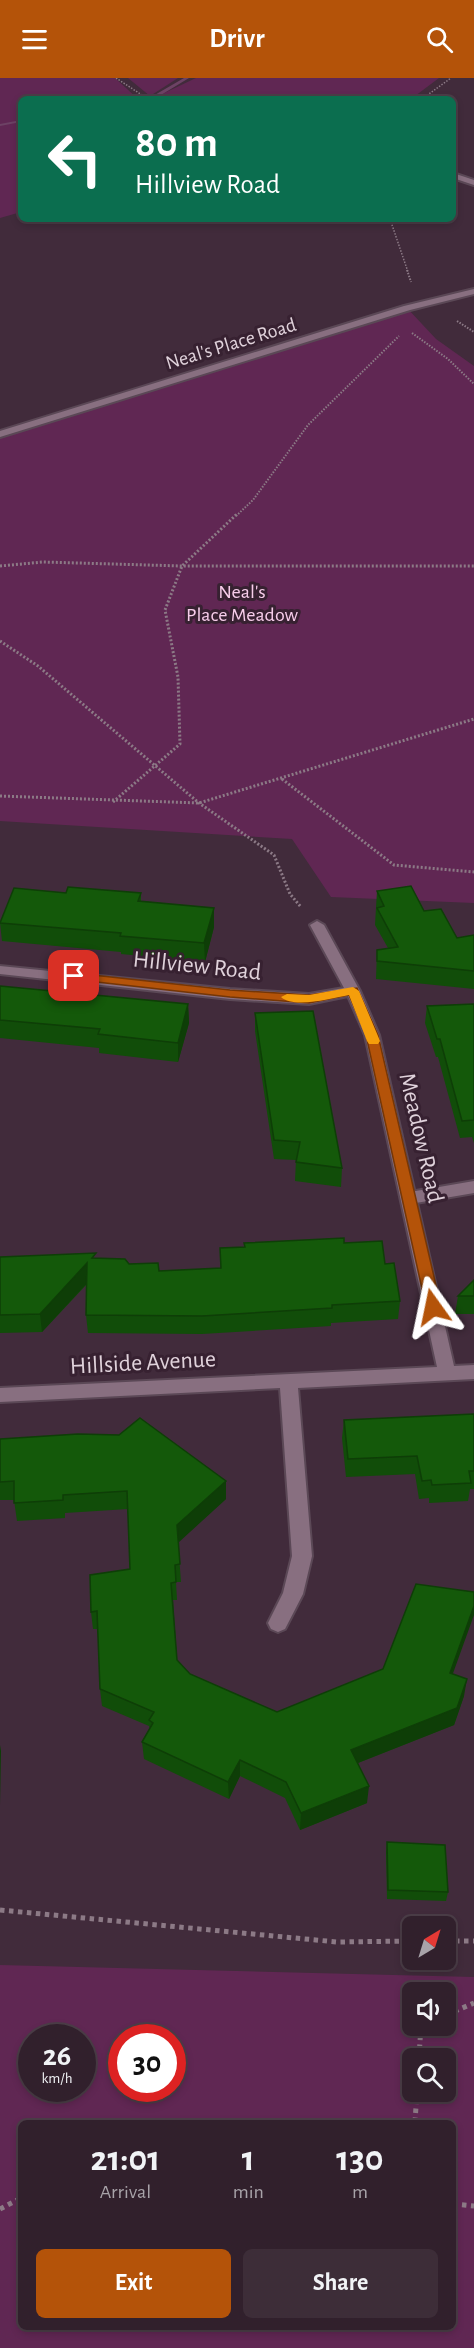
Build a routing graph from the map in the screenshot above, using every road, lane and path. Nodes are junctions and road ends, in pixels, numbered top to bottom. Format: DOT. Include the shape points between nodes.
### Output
graph roads {
  1 [pos="116,78"];
  2 [pos="451,78"];
  3 [pos="143,96"];
  4 [pos="426,96"];
  5 [pos="456,176"];
  6 [pos="474,183"];
  7 [pos="391,222"];
  8 [pos="406,263"];
  9 [pos="474,291"];
  10 [pos="430,303"];
  11 [pos="406,328"];
  12 [pos="474,384"];
  13 [pos="0,434"];
  14 [pos="0,566"];
  15 [pos="182,566"];
  16 [pos="474,566"];
  17 [pos="0,641"];
  18 [pos="474,719"];
  19 [pos="154,766"];
  20 [pos="281,779"];
  21 [pos="0,796"];
  22 [pos="113,802"];
  23 [pos="199,803"];
  24 [pos="474,872"];
  25 [pos="317,925"];
  26 [pos="0,970"];
  27 [pos="353,991"];
  28 [pos="474,1187"];
  29 [pos="410,1198"];
  30 [pos="474,1372"];
  31 [pos="447,1373"];
  32 [pos="288,1381"];
  33 [pos="0,1395"];
  34 [pos="278,1623"];
  35 [pos="0,1910"];
  36 [pos="402,1941"];
  37 [pos="456,1941"];
  38 [pos="474,1941"];
  39 [pos="474,2003"];
  40 [pos="456,2011"];
  41 [pos="416,2102"];
  42 [pos="415,2120"];
  43 [pos="18,2200"];
  44 [pos="456,2205"];
  45 [pos="474,2206"];
  46 [pos="0,2209"];
  1 -- 3 [label="path"];
  2 -- 4 [label="path"];
  5 -- 6 [label="street"];
  7 -- 8 [label="path"];
  9 -- 10 [label="street, Neal's Place Road"];
  10 -- 11 [label="path"];
  10 -- 13 [label="street, Neal's Place Road"];
  11 -- 12 [label="path"];
  11 -- 15 [label="path" via="308,425 253,500"];
  14 -- 15 [label="path" via="44,562"];
  15 -- 16 [label="path"];
  15 -- 19 [label="path" via="165,610 178,677 180,744"];
  17 -- 19 [label="path" via="38,666"];
  18 -- 20 [label="path"];
  19 -- 22 [label="path"];
  19 -- 23 [label="path"];
  20 -- 23 [label="path"];
  20 -- 24 [label="path" via="394,865"];
  21 -- 22 [label="path"];
  22 -- 23 [label="path"];
  23 -- 25 [label="path" via="274,855 291,894"];
  25 -- 27 [label="street, Meadow Road"];
  26 -- 27 [label="street, Hillview Road" via="309,999"];
  27 -- 29 [label="street, Meadow Road" via="372,1035"];
  28 -- 29 [label="street"];
  29 -- 31 [label="street, Meadow Road"];
  30 -- 31 [label="street, Hillside Avenue"];
  31 -- 32 [label="street, Hillside Avenue"];
  32 -- 33 [label="street, Hillside Avenue"];
  32 -- 34 [label="street" via="302,1556 293,1594"];
  35 -- 36 [label="path" via="337,1942"];
  37 -- 38 [label="path"];
  39 -- 40 [label="path"];
  41 -- 42 [label="path"];
  43 -- 46 [label="path"];
  44 -- 45 [label="path"];
}
